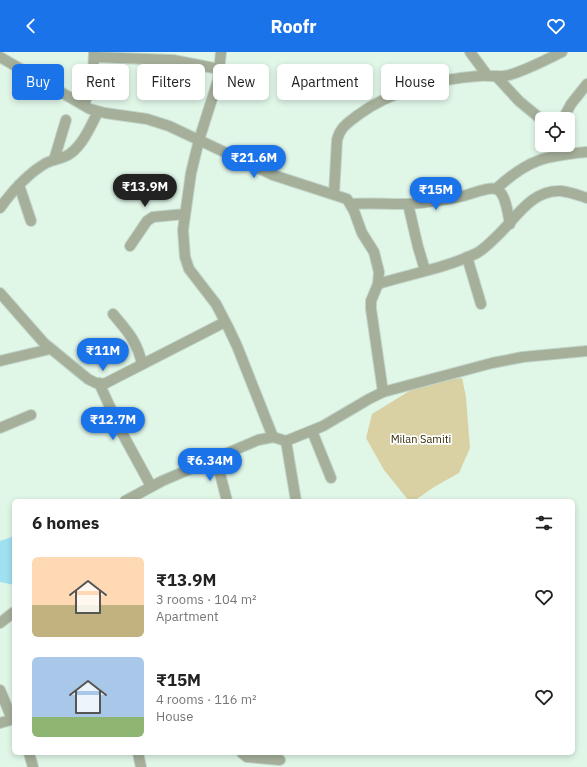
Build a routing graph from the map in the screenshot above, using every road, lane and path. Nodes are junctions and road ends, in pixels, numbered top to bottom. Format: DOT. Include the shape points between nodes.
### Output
graph roads {
  1 [pos="220,52"];
  2 [pos="470,52"];
  3 [pos="562,52"];
  4 [pos="94,55"];
  5 [pos="0,57"];
  6 [pos="219,64"];
  7 [pos="213,68"];
  8 [pos="492,76"];
  9 [pos="587,84"];
  10 [pos="213,96"];
  11 [pos="84,105"];
  12 [pos="98,112"];
  13 [pos="567,112"];
  14 [pos="535,114"];
  15 [pos="66,120"];
  16 [pos="199,140"];
  17 [pos="587,152"];
  18 [pos="54,160"];
  19 [pos="19,185"];
  20 [pos="497,188"];
  21 [pos="334,194"];
  22 [pos="587,198"];
  23 [pos="351,204"];
  24 [pos="408,204"];
  25 [pos="0,208"];
  26 [pos="185,214"];
  27 [pos="31,221"];
  28 [pos="510,224"];
  29 [pos="130,246"];
  30 [pos="467,257"];
  31 [pos="425,270"];
  32 [pos="378,284"];
  33 [pos="0,293"];
  34 [pos="481,304"];
  35 [pos="113,314"];
  36 [pos="225,322"];
  37 [pos="50,349"];
  38 [pos="587,352"];
  39 [pos="0,360"];
  40 [pos="142,364"];
  41 [pos="99,383"];
  42 [pos="383,392"];
  43 [pos="31,415"];
  44 [pos="0,428"];
  45 [pos="312,431"];
  46 [pos="273,437"];
  47 [pos="286,442"];
  48 [pos="216,458"];
  49 [pos="331,478"];
  50 [pos="151,486"];
  51 [pos="128,499"];
  52 [pos="226,499"];
  53 [pos="296,499"];
  54 [pos="12,614"];
  55 [pos="0,623"];
  56 [pos="0,690"];
  57 [pos="12,717"];
  58 [pos="12,719"];
  59 [pos="0,723"];
  60 [pos="28,755"];
  61 [pos="138,755"];
  62 [pos="244,755"];
  63 [pos="280,760"];
  64 [pos="30,766"];
  65 [pos="141,767"];
  1 -- 6 [label="street"];
  2 -- 8 [label="street"];
  3 -- 8 [label="street" via="510,75"];
  4 -- 7 [label="street" via="173,60"];
  4 -- 11 [label="street" via="92,79"];
  5 -- 11 [label="street"];
  8 -- 14 [label="street"];
  8 -- 21 [label="street" via="437,82 394,95 374,104 343,127 337,140"];
  9 -- 13 [label="street"];
  10 -- 16 [label="street"];
  11 -- 12 [label="street"];
  12 -- 16 [label="street" via="147,119"];
  12 -- 18 [label="street" via="71,153"];
  15 -- 18 [label="street"];
  16 -- 21 [label="street" via="273,175"];
  16 -- 26 [label="street"];
  17 -- 20 [label="street" via="560,155 534,162 518,170"];
  18 -- 19 [label="street" via="35,170"];
  19 -- 25 [label="street"];
  19 -- 27 [label="street"];
  20 -- 24 [label="street" via="464,196"];
  20 -- 28 [label="street" via="503,194"];
  21 -- 23 [label="street" via="347,199"];
  22 -- 28 [label="street" via="560,191 549,192 529,202"];
  23 -- 24 [label="street"];
  23 -- 32 [label="street" via="362,233 374,252"];
  24 -- 31 [label="street"];
  26 -- 29 [label="street" via="153,217 147,221"];
  26 -- 36 [label="street" via="184,244 189,269 208,292"];
  28 -- 30 [label="street" via="486,247"];
  30 -- 31 [label="street"];
  30 -- 34 [label="street"];
  31 -- 32 [label="street"];
  32 -- 42 [label="street" via="371,301 371,309"];
  33 -- 37 [label="street"];
  35 -- 40 [label="street" via="134,340"];
  36 -- 40 [label="street"];
  36 -- 46 [label="street"];
  37 -- 39 [label="street"];
  37 -- 41 [label="street" via="88,379"];
  38 -- 42 [label="street" via="523,357 492,363"];
  40 -- 41 [label="street" via="104,384"];
  41 -- 50 [label="street" via="121,432"];
  42 -- 45 [label="street"];
  43 -- 44 [label="street"];
  45 -- 47 [label="street"];
  45 -- 49 [label="street"];
  46 -- 47 [label="street"];
  46 -- 48 [label="street" via="258,440"];
  47 -- 53 [label="street"];
  48 -- 50 [label="street"];
  48 -- 52 [label="street"];
  50 -- 51 [label="street"];
  54 -- 55 [label="street"];
  56 -- 57 [label="street"];
  58 -- 59 [label="street"];
  60 -- 64 [label="street"];
  61 -- 65 [label="street"];
  62 -- 63 [label="street"];
}
